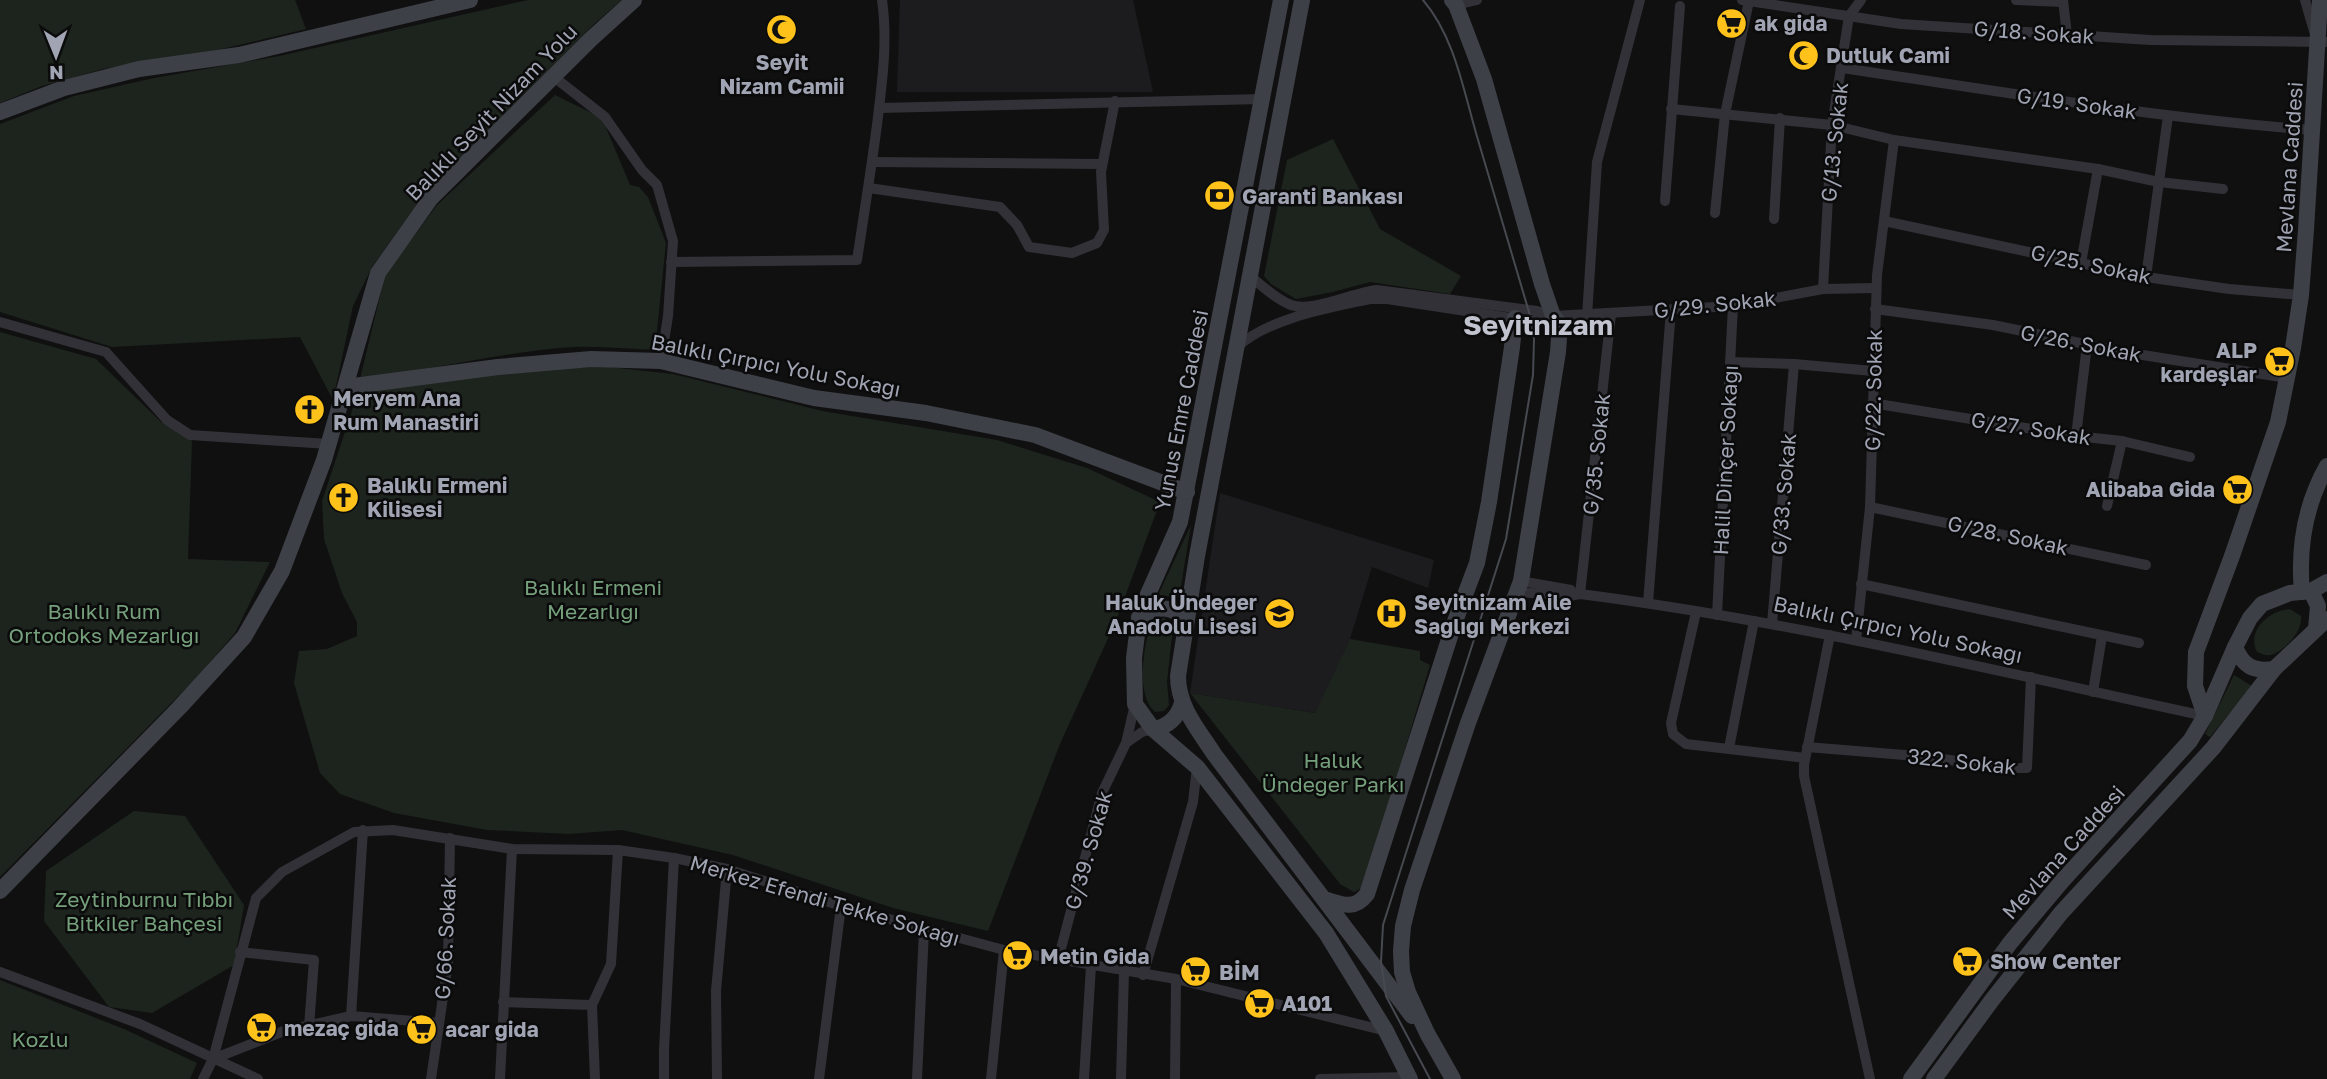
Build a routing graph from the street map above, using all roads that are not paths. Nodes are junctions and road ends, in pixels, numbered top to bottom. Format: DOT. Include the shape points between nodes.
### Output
graph roads {
  1 [pos="470,0"];
  2 [pos="634,0"];
  3 [pos="882,0"];
  4 [pos="1281,0"];
  5 [pos="1302,0"];
  6 [pos="1477,0"];
  7 [pos="1640,0"];
  8 [pos="1742,0"];
  9 [pos="1861,0"];
  10 [pos="2016,0"];
  11 [pos="2305,0"];
  12 [pos="2320,0"];
  13 [pos="1749,1"];
  14 [pos="2063,1"];
  15 [pos="1454,2"];
  16 [pos="1680,6"];
  17 [pos="1849,16"];
  18 [pos="2067,34"];
  19 [pos="2322,41"];
  20 [pos="1842,68"];
  21 [pos="554,77"];
  22 [pos="1263,99"];
  23 [pos="1115,101"];
  24 [pos="879,108"];
  25 [pos="1671,109"];
  26 [pos="0,111"];
  27 [pos="1725,114"];
  28 [pos="2168,116"];
  29 [pos="1780,118"];
  30 [pos="1832,125"];
  31 [pos="2314,130"];
  32 [pos="1894,140"];
  33 [pos="872,162"];
  34 [pos="1102,164"];
  35 [pos="2098,169"];
  36 [pos="2159,182"];
  37 [pos="869,188"];
  38 [pos="2223,189"];
  39 [pos="1665,201"];
  40 [pos="1715,213"];
  41 [pos="1774,219"];
  42 [pos="1884,220"];
  43 [pos="671,262"];
  44 [pos="2081,263"];
  45 [pos="1250,276"];
  46 [pos="2146,276"];
  47 [pos="1876,288"];
  48 [pos="1823,289"];
  49 [pos="2301,295"];
  50 [pos="1733,306"];
  51 [pos="1875,309"];
  52 [pos="1671,310"];
  53 [pos="1611,314"];
  54 [pos="1553,316"];
  55 [pos="1587,316"];
  56 [pos="1514,318"];
  57 [pos="0,322"];
  58 [pos="2087,345"];
  59 [pos="1237,347"];
  60 [pos="660,361"];
  61 [pos="1730,362"];
  62 [pos="1794,364"];
  63 [pos="1873,371"];
  64 [pos="2287,378"];
  65 [pos="346,387"];
  66 [pos="1871,403"];
  67 [pos="2076,436"];
  68 [pos="2122,441"];
  69 [pos="329,444"];
  70 [pos="2190,457"];
  71 [pos="2327,466"];
  72 [pos="1187,492"];
  73 [pos="2107,506"];
  74 [pos="1870,507"];
  75 [pos="2146,565"];
  76 [pos="2327,582"];
  77 [pos="1861,584"];
  78 [pos="1519,586"];
  79 [pos="2306,591"];
  80 [pos="1580,594"];
  81 [pos="1648,603"];
  82 [pos="1696,612"];
  83 [pos="1717,615"];
  84 [pos="1139,618"];
  85 [pos="1754,621"];
  86 [pos="1186,623"];
  87 [pos="1772,624"];
  88 [pos="2321,624"];
  89 [pos="1830,635"];
  90 [pos="2102,636"];
  91 [pos="1856,640"];
  92 [pos="2139,643"];
  93 [pos="2235,646"];
  94 [pos="2274,669"];
  95 [pos="2031,677"];
  96 [pos="2093,692"];
  97 [pos="1182,703"];
  98 [pos="1135,704"];
  99 [pos="2205,716"];
  100 [pos="1153,729"];
  101 [pos="1126,743"];
  102 [pos="1729,748"];
  103 [pos="1806,752"];
  104 [pos="1197,767"];
  105 [pos="363,830"];
  106 [pos="450,838"];
  107 [pos="512,849"];
  108 [pos="618,850"];
  109 [pos="674,858"];
  110 [pos="727,869"];
  111 [pos="0,891"];
  112 [pos="1327,900"];
  113 [pos="841,906"];
  114 [pos="924,930"];
  115 [pos="1004,950"];
  116 [pos="240,952"];
  117 [pos="1058,960"];
  118 [pos="1091,965"];
  119 [pos="0,972"];
  120 [pos="1124,972"];
  121 [pos="1143,975"];
  122 [pos="1175,979"];
  123 [pos="503,1002"];
  124 [pos="592,1005"];
  125 [pos="351,1016"];
  126 [pos="439,1023"];
  127 [pos="309,1027"];
  128 [pos="1386,1031"];
  129 [pos="1427,1033"];
  130 [pos="213,1059"];
  131 [pos="1410,1078"];
  132 [pos="203,1079"];
  133 [pos="258,1079"];
  134 [pos="431,1079"];
  135 [pos="500,1079"];
  136 [pos="595,1079"];
  137 [pos="664,1079"];
  138 [pos="717,1079"];
  139 [pos="819,1079"];
  140 [pos="917,1079"];
  141 [pos="991,1079"];
  142 [pos="1084,1079"];
  143 [pos="1121,1079"];
  144 [pos="1175,1079"];
  145 [pos="1320,1079"];
  146 [pos="1453,1079"];
  147 [pos="1870,1079"];
  148 [pos="1911,1079"];
  149 [pos="1934,1079"];
  1 -- 26 [label="street" via="239,55 139,69 64,88"];
  2 -- 21 [label="street, Balıklı Seyit Nizam Yolu"];
  3 -- 24 [label="street" via="886,27"];
  4 -- 22 [label="street, Yunus Emre Caddesi"];
  5 -- 45 [label="street, Yunus Emre Caddesi"];
  6 -- 15 [label="street"];
  7 -- 55 [label="street" via="1597,162"];
  8 -- 13 [label="street, G/18. Sokak"];
  9 -- 17 [label="street, G/13. Sokak"];
  10 -- 14 [label="street"];
  11 -- 19 [label="street"];
  12 -- 19 [label="street, Mevlana Caddesi"];
  13 -- 17 [label="street, G/18. Sokak"];
  13 -- 27 [label="street"];
  14 -- 18 [label="street"];
  15 -- 54 [label="street" via="1484,79"];
  16 -- 25 [label="street"];
  17 -- 18 [label="street, G/18. Sokak" via="1902,24"];
  17 -- 20 [label="street, G/13. Sokak"];
  18 -- 19 [label="street, G/18. Sokak" via="2151,40"];
  19 -- 31 [label="street, Mevlana Caddesi"];
  20 -- 28 [label="street, G/19. Sokak"];
  20 -- 30 [label="street, G/13. Sokak"];
  21 -- 43 [label="street" via="606,117 657,185 673,241"];
  21 -- 65 [label="street, Balıklı Seyit Nizam Yolu" via="431,198 378,273"];
  22 -- 23 [label="street"];
  22 -- 72 [label="street, Yunus Emre Caddesi"];
  23 -- 24 [label="street"];
  23 -- 34 [label="street"];
  24 -- 33 [label="street"];
  25 -- 27 [label="street"];
  25 -- 39 [label="street"];
  27 -- 29 [label="street"];
  27 -- 40 [label="street"];
  28 -- 31 [label="street, G/19. Sokak"];
  28 -- 36 [label="street"];
  29 -- 30 [label="street"];
  29 -- 41 [label="street"];
  30 -- 32 [label="street"];
  30 -- 48 [label="street, G/13. Sokak"];
  31 -- 49 [label="street, Mevlana Caddesi"];
  32 -- 35 [label="street"];
  32 -- 42 [label="street, G/22. Sokak"];
  33 -- 34 [label="street"];
  33 -- 37 [label="street"];
  34 -- 37 [label="street" via="1104,230 1097,243 1072,253 1029,247 1000,207"];
  35 -- 36 [label="street"];
  35 -- 44 [label="street"];
  36 -- 38 [label="street"];
  36 -- 46 [label="street"];
  37 -- 43 [label="street" via="857,260"];
  42 -- 44 [label="street, G/25. Sokak"];
  42 -- 47 [label="street, G/22. Sokak"];
  43 -- 60 [label="street"];
  44 -- 46 [label="street, G/25. Sokak"];
  45 -- 54 [label="street" via="1293,306 1377,290"];
  45 -- 59 [label="street, Yunus Emre Caddesi"];
  46 -- 49 [label="street, G/25. Sokak"];
  47 -- 48 [label="street, G/29. Sokak"];
  47 -- 51 [label="street, G/22. Sokak"];
  48 -- 50 [label="street, G/29. Sokak"];
  49 -- 64 [label="street, Mevlana Caddesi"];
  50 -- 52 [label="street, G/29. Sokak"];
  50 -- 61 [label="street, Halil Dinçer Sokağı"];
  51 -- 58 [label="street, G/26. Sokak" via="1993,325"];
  51 -- 63 [label="street, G/22. Sokak"];
  52 -- 53 [label="street, G/29. Sokak"];
  52 -- 81 [label="street"];
  53 -- 55 [label="street, G/29. Sokak"];
  53 -- 80 [label="street, G/35. Sokak"];
  54 -- 55 [label="street, G/29. Sokak"];
  54 -- 56 [label="street" via="1531,321"];
  54 -- 78 [label="street" via="1560,324 1558,352"];
  56 -- 59 [label="street" via="1370,299 1267,327"];
  56 -- 112 [label="street" via="1477,563 1367,894 1353,905"];
  57 -- 69 [label="street" via="106,352 167,420 190,435"];
  58 -- 64 [label="street, G/26. Sokak"];
  58 -- 67 [label="street"];
  59 -- 86 [label="street, Yunus Emre Caddesi"];
  60 -- 65 [label="street, Balıklı Çırpıcı Yolu Sokağı" via="591,359"];
  60 -- 72 [label="street, Balıklı Çırpıcı Yolu Sokağı" via="814,398 926,413 1035,435"];
  61 -- 62 [label="street"];
  61 -- 83 [label="street, Halil Dinçer Sokağı"];
  62 -- 63 [label="street"];
  62 -- 87 [label="street, G/33. Sokak"];
  63 -- 66 [label="street, G/22. Sokak"];
  64 -- 99 [label="street, Mevlana Caddesi" via="2278,422 2196,652 2195,686"];
  65 -- 69 [label="street, Balıklı Seyit Nizam Yolu"];
  66 -- 67 [label="street, G/27. Sokak"];
  66 -- 74 [label="street, G/22. Sokak"];
  67 -- 68 [label="street, G/27. Sokak"];
  68 -- 70 [label="street, G/27. Sokak"];
  68 -- 73 [label="street"];
  69 -- 111 [label="street, Balıklı Seyit Nizam Yolu" via="282,571 244,637"];
  71 -- 79 [label="street" via="2303,531 2300,569"];
  72 -- 84 [label="street, Yunus Emre Caddesi" via="1180,522"];
  74 -- 75 [label="street, G/28. Sokak"];
  74 -- 77 [label="street, G/22. Sokak"];
  76 -- 79 [label="street, Mevlana Caddesi"];
  77 -- 90 [label="street"];
  77 -- 91 [label="street, G/22. Sokak"];
  78 -- 80 [label="street, Balıklı Çırpıcı Yolu Sokağı"];
  78 -- 129 [label="street" via="1468,723 1403,926 1402,972"];
  79 -- 88 [label="street" via="2318,606"];
  79 -- 93 [label="street, Mevlana Caddesi" via="2262,604"];
  80 -- 81 [label="street, Balıklı Çırpıcı Yolu Sokağı"];
  81 -- 82 [label="street, Balıklı Çırpıcı Yolu Sokağı"];
  82 -- 83 [label="street, Balıklı Çırpıcı Yolu Sokağı"];
  82 -- 102 [label="street" via="1671,723 1674,734 1686,744"];
  83 -- 85 [label="street, Balıklı Çırpıcı Yolu Sokağı"];
  84 -- 86 [label="street" via="1150,610 1168,609"];
  84 -- 98 [label="street, Yunus Emre Caddesi"];
  85 -- 87 [label="street, Balıklı Çırpıcı Yolu Sokağı"];
  85 -- 102 [label="street"];
  86 -- 97 [label="street, Yunus Emre Caddesi" via="1178,676"];
  87 -- 89 [label="street, Balıklı Çırpıcı Yolu Sokağı"];
  88 -- 94 [label="street, Mevlana Caddesi"];
  89 -- 91 [label="street, Balıklı Çırpıcı Yolu Sokağı"];
  89 -- 103 [label="street"];
  90 -- 92 [label="street"];
  90 -- 96 [label="street"];
  91 -- 95 [label="street, Balıklı Çırpıcı Yolu Sokağı"];
  93 -- 94 [label="street" via="2250,668"];
  93 -- 99 [label="street, Mevlana Caddesi"];
  94 -- 149 [label="street, Mevlana Caddesi" via="2213,748 2053,923"];
  95 -- 96 [label="street, Balıklı Çırpıcı Yolu Sokağı"];
  95 -- 103 [label="street, 322. Sokak" via="2027,768 1929,757"];
  96 -- 99 [label="street, Balıklı Çırpıcı Yolu Sokağı"];
  97 -- 100 [label="street" via="1171,722"];
  97 -- 112 [label="street, Yunus Emre Caddesi" via="1214,754"];
  98 -- 100 [label="street"];
  98 -- 101 [label="street, G/39. Sokak"];
  99 -- 148 [label="street, Mevlana Caddesi" via="2172,763 2010,943"];
  100 -- 101 [label="street"];
  100 -- 104 [label="street"];
  101 -- 117 [label="street, G/39. Sokak" via="1102,793"];
  102 -- 103 [label="street"];
  103 -- 147 [label="street" via="1804,776"];
  104 -- 121 [label="street" via="1193,802"];
  104 -- 128 [label="street" via="1326,933"];
  105 -- 106 [label="street, Merkez Efendi Tekke Sokağı"];
  105 -- 116 [label="street, Merkez Efendi Tekke Sokağı" via="282,872 256,898"];
  105 -- 125 [label="street"];
  106 -- 107 [label="street, Merkez Efendi Tekke Sokağı"];
  106 -- 126 [label="street, G/66. Sokak" via="448,963"];
  107 -- 108 [label="street, Merkez Efendi Tekke Sokağı"];
  107 -- 123 [label="street"];
  108 -- 109 [label="street, Merkez Efendi Tekke Sokağı"];
  108 -- 124 [label="street" via="611,964"];
  109 -- 110 [label="street, Merkez Efendi Tekke Sokağı"];
  109 -- 137 [label="street"];
  110 -- 113 [label="street, Merkez Efendi Tekke Sokağı"];
  110 -- 138 [label="street" via="716,991"];
  112 -- 129 [label="street, Yunus Emre Caddesi"];
  113 -- 114 [label="street, Merkez Efendi Tekke Sokağı"];
  113 -- 139 [label="street"];
  114 -- 115 [label="street, Merkez Efendi Tekke Sokağı"];
  114 -- 140 [label="street"];
  115 -- 117 [label="street, Merkez Efendi Tekke Sokağı"];
  115 -- 141 [label="street"];
  116 -- 127 [label="street" via="314,960"];
  116 -- 130 [label="street, Merkez Efendi Tekke Sokağı"];
  117 -- 118 [label="street, Merkez Efendi Tekke Sokağı"];
  118 -- 120 [label="street, Merkez Efendi Tekke Sokağı"];
  118 -- 142 [label="street"];
  119 -- 130 [label="street" via="140,1024"];
  120 -- 121 [label="street, Merkez Efendi Tekke Sokağı"];
  120 -- 143 [label="street"];
  121 -- 122 [label="street, Merkez Efendi Tekke Sokağı"];
  122 -- 128 [label="street, Merkez Efendi Tekke Sokağı"];
  122 -- 144 [label="street"];
  123 -- 124 [label="street"];
  123 -- 135 [label="street"];
  124 -- 136 [label="street"];
  125 -- 126 [label="street"];
  125 -- 127 [label="street"];
  126 -- 134 [label="street, G/66. Sokak"];
  127 -- 130 [label="street" via="284,1031"];
  128 -- 131 [label="street"];
  129 -- 146 [label="street"];
  130 -- 132 [label="street, Merkez Efendi Tekke Sokağı"];
  130 -- 133 [label="street"];
  131 -- 145 [label="street"];
}
